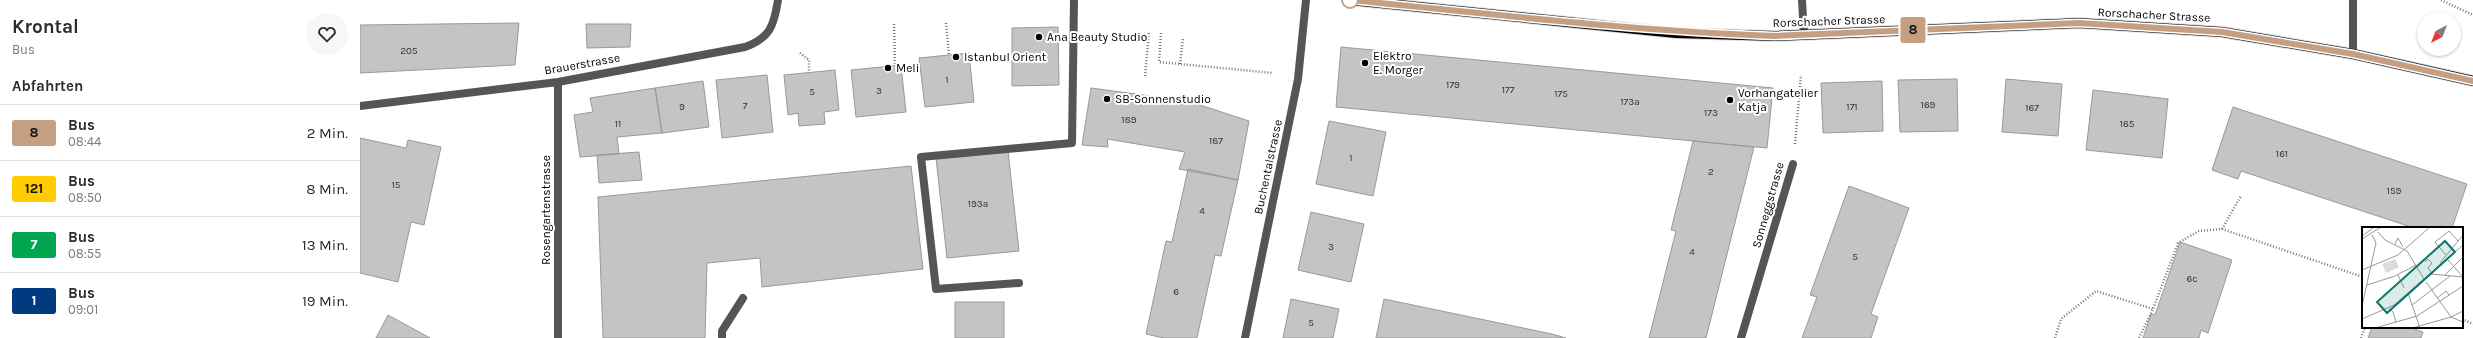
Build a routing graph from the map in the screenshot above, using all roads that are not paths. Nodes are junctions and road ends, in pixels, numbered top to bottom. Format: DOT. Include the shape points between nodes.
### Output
graph roads {
  1 [pos="778,0"];
  2 [pos="1074,0"];
  3 [pos="1306,0"];
  4 [pos="1350,0"];
  5 [pos="1802,0"];
  6 [pos="2353,0"];
  7 [pos="1804,35"];
  8 [pos="2353,54"];
  9 [pos="2473,81"];
  10 [pos="558,82"];
  11 [pos="360,106"];
  12 [pos="1793,164"];
  13 [pos="1019,283"];
  14 [pos="743,298"];
  15 [pos="558,338"];
  16 [pos="722,338"];
  17 [pos="1245,338"];
  18 [pos="1741,338"];
  1 -- 10 [label="street, Brauerstrasse" via="775,17 762,41 745,47"];
  2 -- 13 [label="street" via="1072,143 922,157 936,289"];
  3 -- 17 [label="street, Buchentalstrasse" via="1298,79"];
  4 -- 7 [label="main road, Rorschacher Strasse" via="1676,33"];
  5 -- 7 [label="street"];
  6 -- 8 [label="street"];
  7 -- 8 [label="main road, Rorschacher Strasse" via="2079,23 2222,32"];
  8 -- 9 [label="main road, Rorschacher Strasse"];
  10 -- 11 [label="street, Brauerstrasse"];
  10 -- 15 [label="street, Rosengartenstrasse"];
  12 -- 18 [label="street, Sonneggstrasse"];
  14 -- 16 [label="street" via="722,331"];
}
